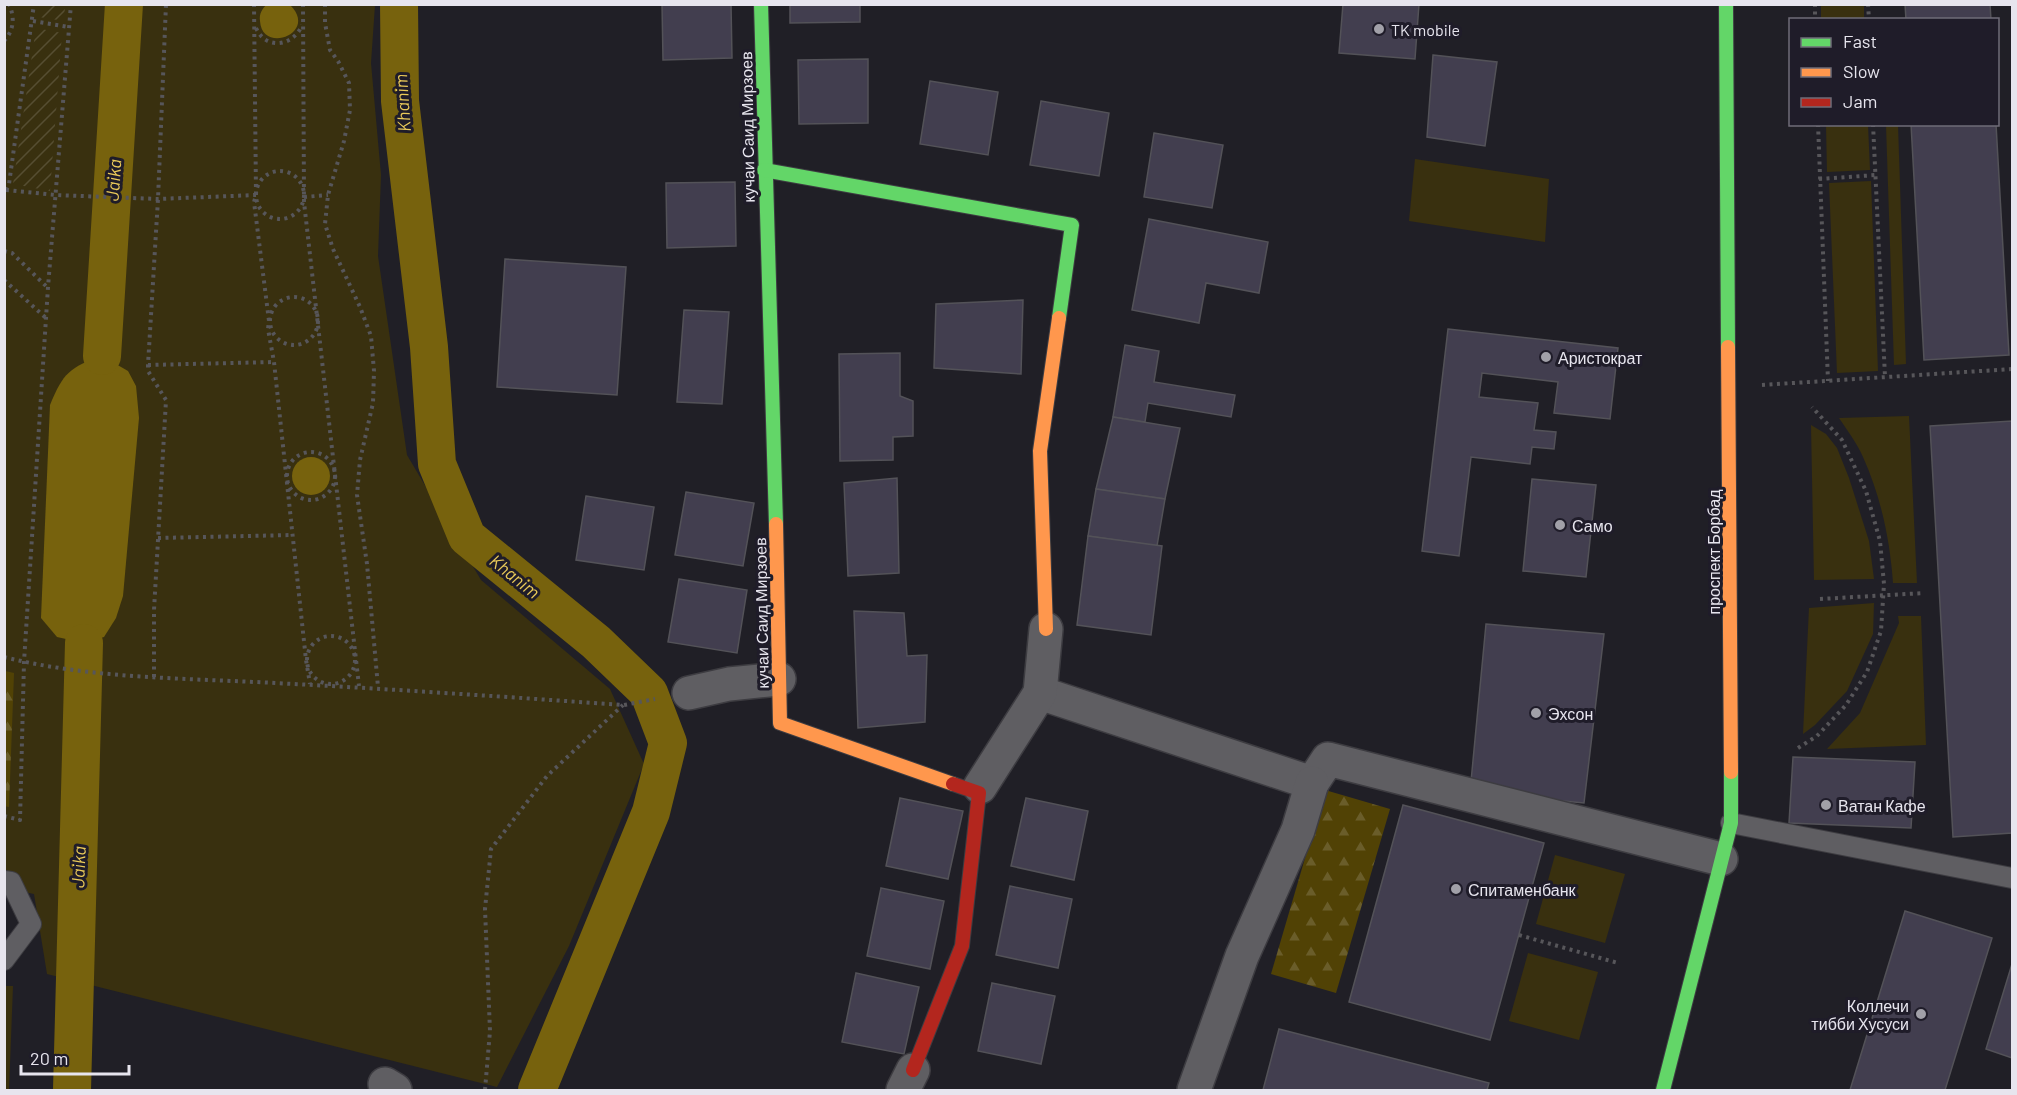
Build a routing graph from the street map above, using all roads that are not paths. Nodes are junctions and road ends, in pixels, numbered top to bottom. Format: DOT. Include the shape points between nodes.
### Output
graph roads {
  1 [pos="761,4"];
  2 [pos="1726,4"];
  3 [pos="764,170"];
  4 [pos="1046,629"];
  5 [pos="779,679"];
  6 [pos="689,693"];
  7 [pos="1040,693"];
  8 [pos="1311,783"];
  9 [pos="980,787"];
  10 [pos="1731,823"];
  11 [pos="1721,859"];
  12 [pos="2013,878"];
  13 [pos="4,880"];
  14 [pos="4,960"];
  15 [pos="908,1080"];
  16 [pos="1194,1090"];
  17 [pos="1663,1090"];
  1 -- 3 [label="street, кучаи Саид Мирзоев"];
  2 -- 10 [label="street, проспект Борбад"];
  3 -- 4 [label="street" via="1072,225 1040,451"];
  3 -- 5 [label="street, кучаи Саид Мирзоев"];
  4 -- 7 [label="street"];
  5 -- 6 [label="street"];
  5 -- 15 [label="street, кучаи Саид Мирзоев" via="780,723 979,793 962,946"];
  7 -- 8 [label="street"];
  7 -- 9 [label="street"];
  8 -- 11 [label="street" via="1328,759"];
  8 -- 16 [label="street" via="1298,830 1242,956"];
  10 -- 11 [label="street, проспект Борбад"];
  10 -- 12 [label="lane"];
  11 -- 17 [label="street, проспект Борбад"];
  13 -- 14 [label="lane" via="11,882 31,924"];
}
